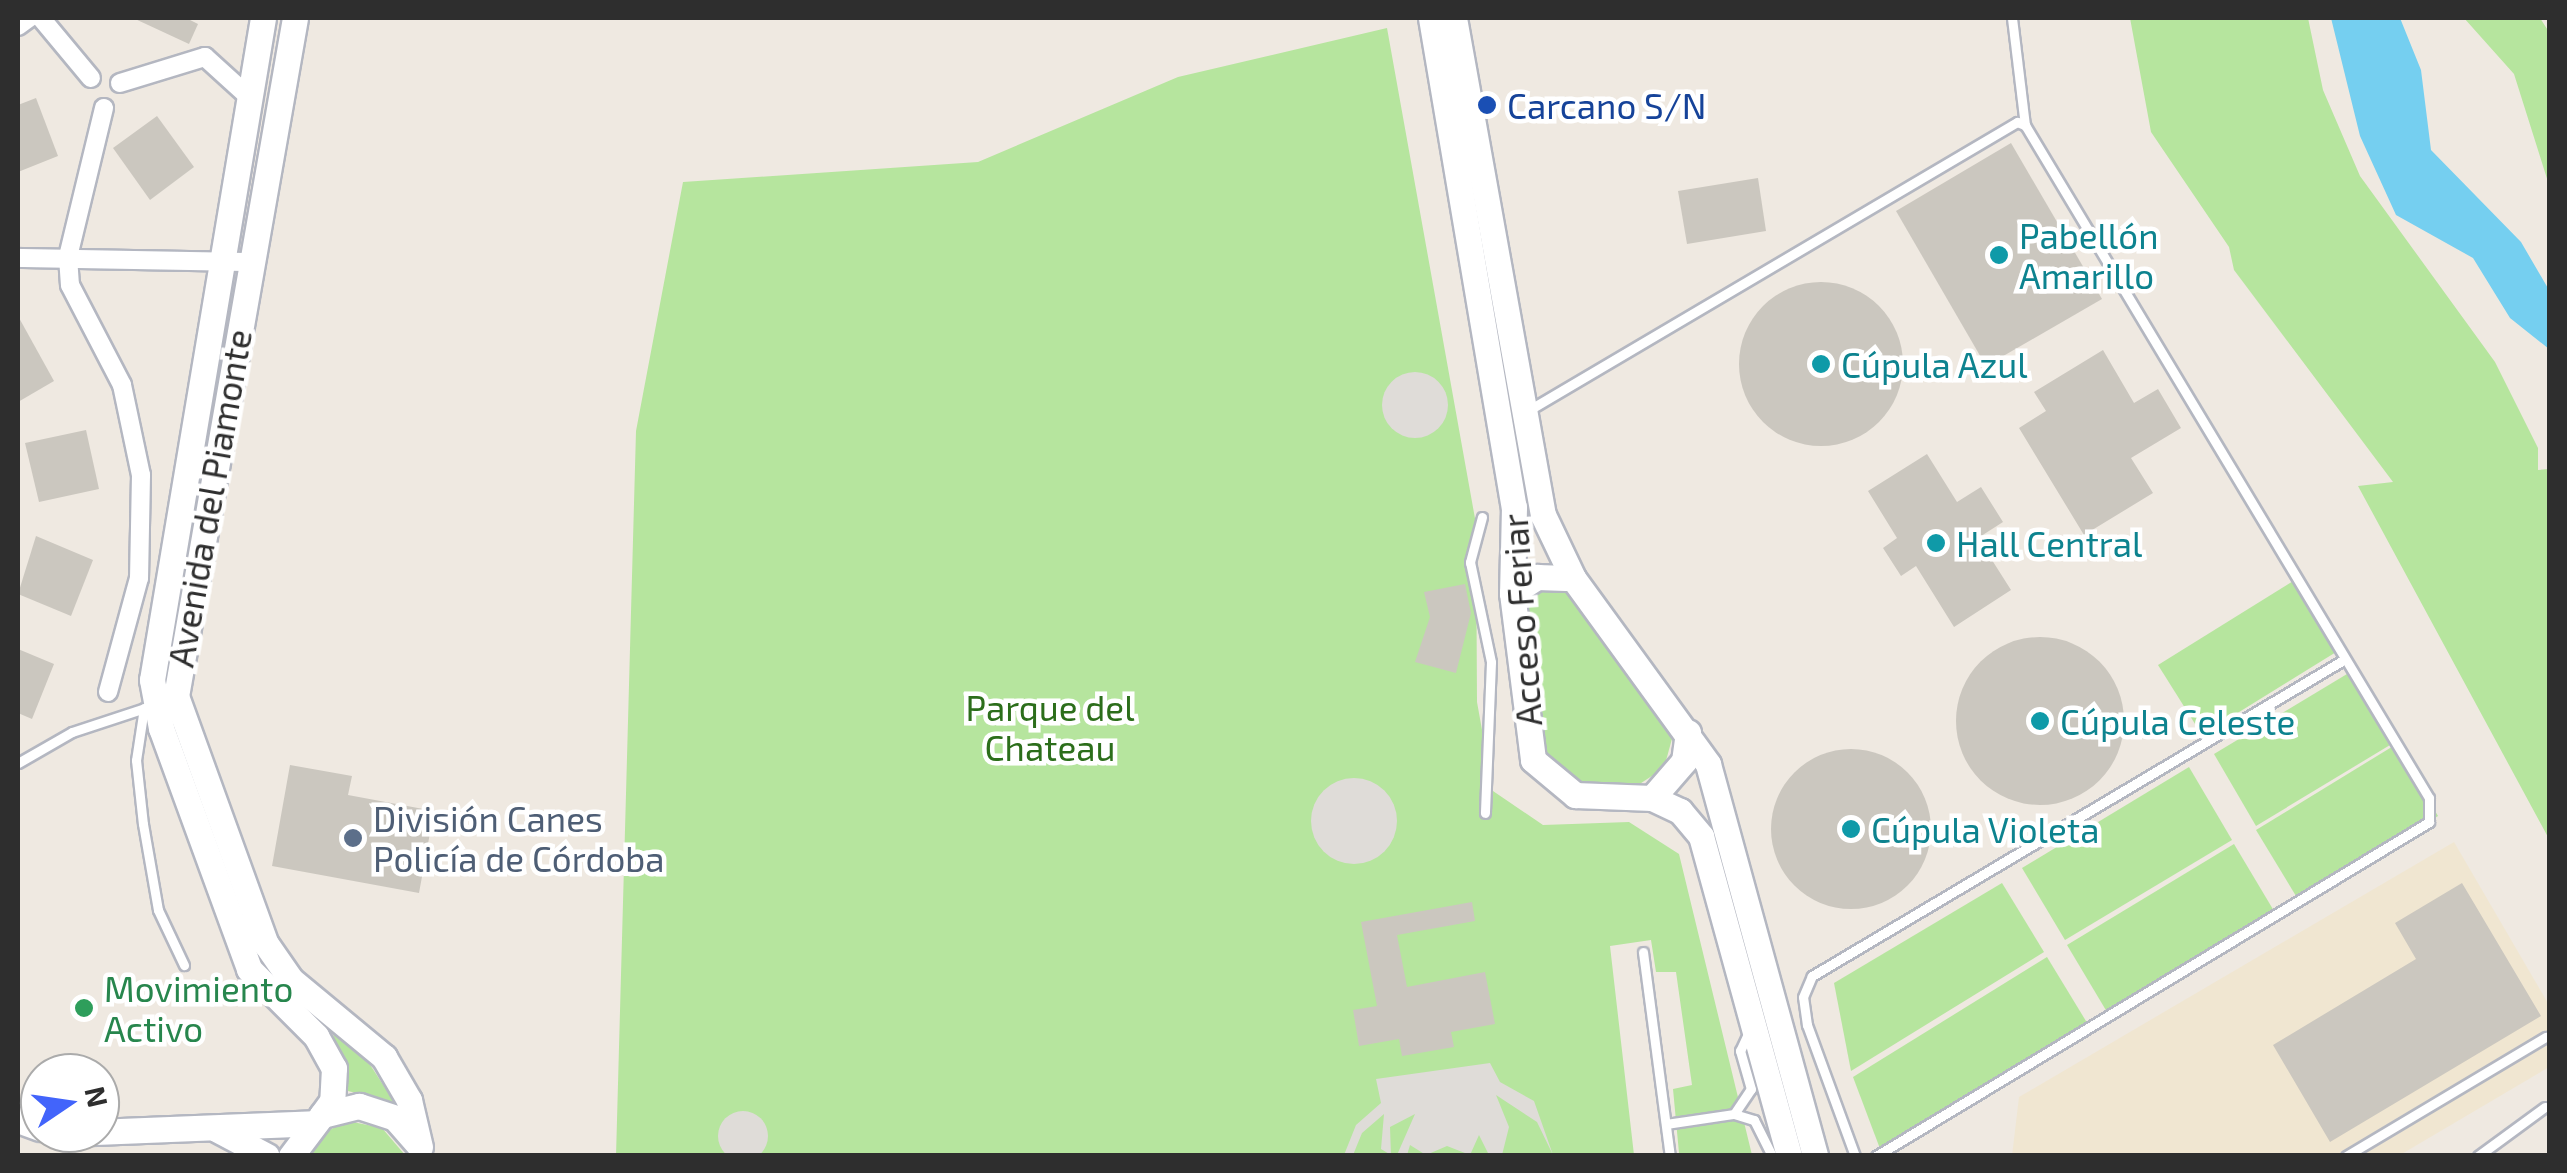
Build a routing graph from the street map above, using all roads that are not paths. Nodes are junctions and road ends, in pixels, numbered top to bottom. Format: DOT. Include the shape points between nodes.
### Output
graph roads {
  1 [pos="29,18"];
  2 [pos="41,18"];
  3 [pos="262,18"];
  4 [pos="296,18"];
  5 [pos="1431,18"];
  6 [pos="1454,18"];
  7 [pos="2012,18"];
  8 [pos="18,26"];
  9 [pos="91,78"];
  10 [pos="120,83"];
  11 [pos="248,96"];
  12 [pos="104,108"];
  13 [pos="2024,125"];
  14 [pos="222,256"];
  15 [pos="68,257"];
  16 [pos="18,258"];
  17 [pos="250,262"];
  18 [pos="1523,413"];
  19 [pos="1482,516"];
  20 [pos="1573,578"];
  21 [pos="1512,593"];
  22 [pos="2345,659"];
  23 [pos="108,692"];
  24 [pos="158,703"];
  25 [pos="1688,732"];
  26 [pos="18,763"];
  27 [pos="1652,798"];
  28 [pos="1485,813"];
  29 [pos="1642,952"];
  30 [pos="184,965"];
  31 [pos="1754,1022"];
  32 [pos="2546,1037"];
  33 [pos="2545,1107"];
  34 [pos="1734,1114"];
  35 [pos="318,1119"];
  36 [pos="199,1124"];
  37 [pos="1666,1124"];
  38 [pos="120,1130"];
  39 [pos="421,1151"];
  40 [pos="1809,1155"];
  41 [pos="267,1156"];
  42 [pos="291,1156"];
  43 [pos="1670,1156"];
  44 [pos="1772,1156"];
  45 [pos="1855,1156"];
  46 [pos="1876,1156"];
  47 [pos="2346,1156"];
  48 [pos="2478,1156"];
  1 -- 8 [label="street"];
  2 -- 9 [label="street"];
  3 -- 11 [label="main road, Avenida del Piamonte"];
  4 -- 17 [label="main road, Avenida del Piamonte"];
  5 -- 21 [label="main road, Acceso Feriar" via="1514,507"];
  6 -- 18 [label="main road, Acceso Feriar"];
  7 -- 13 [label="lane"];
  10 -- 11 [label="street" via="205,57"];
  11 -- 14 [label="main road, Avenida del Piamonte"];
  12 -- 15 [label="street"];
  13 -- 18 [label="lane"];
  13 -- 22 [label="lane"];
  14 -- 15 [label="street"];
  14 -- 17 [label="street"];
  14 -- 24 [label="main road, Avenida del Piamonte" via="154,663"];
  15 -- 16 [label="street"];
  15 -- 23 [label="street" via="70,285 122,386 141,475 138,578"];
  17 -- 24 [label="main road, Avenida del Piamonte"];
  18 -- 20 [label="main road, Acceso Feriar" via="1543,515"];
  19 -- 28 [label="lane" via="1470,562 1491,662"];
  20 -- 21 [label="main road" via="1536,577"];
  20 -- 25 [label="main road, Acceso Feriar"];
  21 -- 27 [label="main road, Acceso Feriar" via="1522,706 1539,770 1592,800"];
  22 -- 45 [label="lane" via="1812,976 1803,997 1807,1025"];
  22 -- 46 [label="lane" via="2430,798 2429,822"];
  24 -- 26 [label="lane" via="72,732"];
  24 -- 30 [label="lane" via="136,760 158,910"];
  24 -- 35 [label="main road, Avenida del Piamonte" via="249,970 328,1051 336,1084"];
  24 -- 39 [label="main road, Avenida del Piamonte" via="266,944 292,980 384,1057 409,1100"];
  25 -- 27 [label="main road" via="1684,761"];
  25 -- 40 [label="main road, Acceso Feriar" via="1708,764"];
  27 -- 31 [label="main road, Acceso Feriar" via="1680,812 1700,836"];
  29 -- 37 [label="lane"];
  31 -- 34 [label="lane" via="1740,1052 1749,1102"];
  31 -- 40 [label="main road, Acceso Feriar"];
  32 -- 47 [label="lane"];
  33 -- 48 [label="lane"];
  34 -- 37 [label="lane"];
  34 -- 44 [label="lane" via="1754,1120"];
  35 -- 36 [label="main road"];
  35 -- 39 [label="main road" via="378,1110"];
  35 -- 42 [label="main road"];
  36 -- 38 [label="main road"];
  36 -- 41 [label="main road"];
  37 -- 43 [label="lane"];
}
